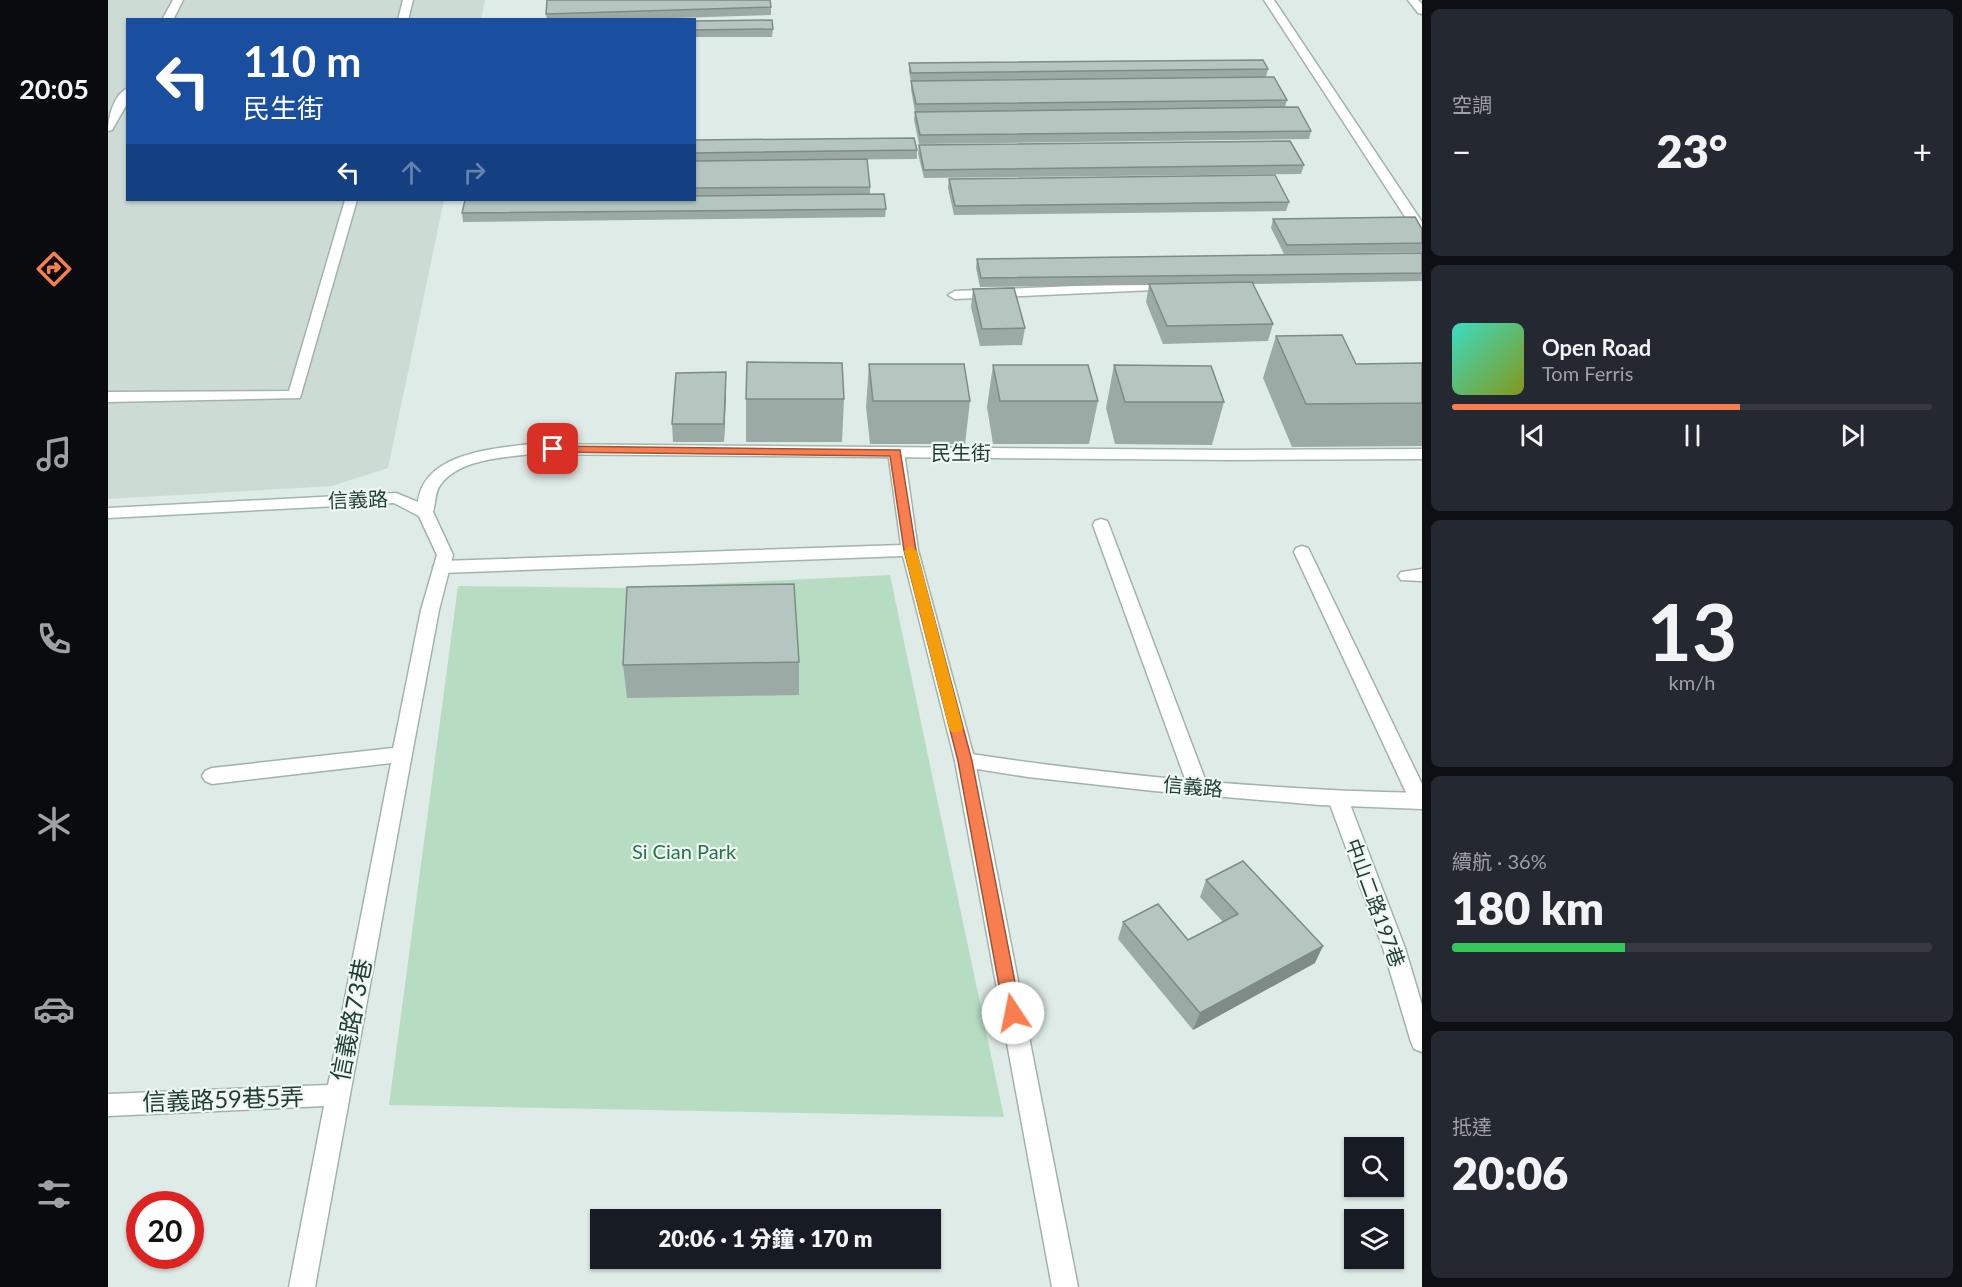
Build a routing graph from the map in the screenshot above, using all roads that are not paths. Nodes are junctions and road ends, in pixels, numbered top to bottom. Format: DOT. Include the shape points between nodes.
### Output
graph roads {
  1 [pos="178,0"];
  2 [pos="408,0"];
  3 [pos="1269,0"];
  4 [pos="1413,0"];
  5 [pos="1422,12"];
  6 [pos="168,18"];
  7 [pos="404,18"];
  8 [pos="126,96"];
  9 [pos="108,127"];
  10 [pos="351,201"];
  11 [pos="1422,232"];
  12 [pos="1182,286"];
  13 [pos="955,295"];
  14 [pos="108,397"];
  15 [pos="896,452"];
  16 [pos="1422,454"];
  17 [pos="425,512"];
  18 [pos="108,513"];
  19 [pos="1101,525"];
  20 [pos="910,550"];
  21 [pos="1302,552"];
  22 [pos="442,567"];
  23 [pos="402,754"];
  24 [pos="965,761"];
  25 [pos="212,776"];
  26 [pos="1198,788"];
  27 [pos="1338,799"];
  28 [pos="1421,801"];
  29 [pos="1422,1042"];
  30 [pos="338,1095"];
  31 [pos="108,1105"];
  32 [pos="302,1287"];
  33 [pos="1065,1287"];
  1 -- 6 [label="street"];
  2 -- 7 [label="street"];
  3 -- 11 [label="street"];
  4 -- 5 [label="street"];
  8 -- 9 [label="street"];
  10 -- 14 [label="street" via="295,395"];
  12 -- 13 [label="street"];
  15 -- 16 [label="street, 民生街"];
  15 -- 17 [label="street, 民生街" via="530,449 482,455 453,465 435,482 424,500"];
  15 -- 20 [label="street"];
  17 -- 18 [label="street, 信義路" via="396,498"];
  17 -- 22 [label="street" via="445,555"];
  19 -- 26 [label="street"];
  20 -- 22 [label="street"];
  20 -- 24 [label="street"];
  21 -- 28 [label="street"];
  22 -- 23 [label="street"];
  23 -- 25 [label="street"];
  23 -- 30 [label="street, 信義路73巷"];
  24 -- 26 [label="street, 信義路" via="1061,776"];
  24 -- 33 [label="street"];
  26 -- 27 [label="street, 信義路"];
  27 -- 28 [label="street, 信義路"];
  27 -- 29 [label="street, 中山二路197巷" via="1394,948"];
  30 -- 31 [label="street, 信義路59巷5弄"];
  30 -- 32 [label="street, 信義路73巷"];
}
